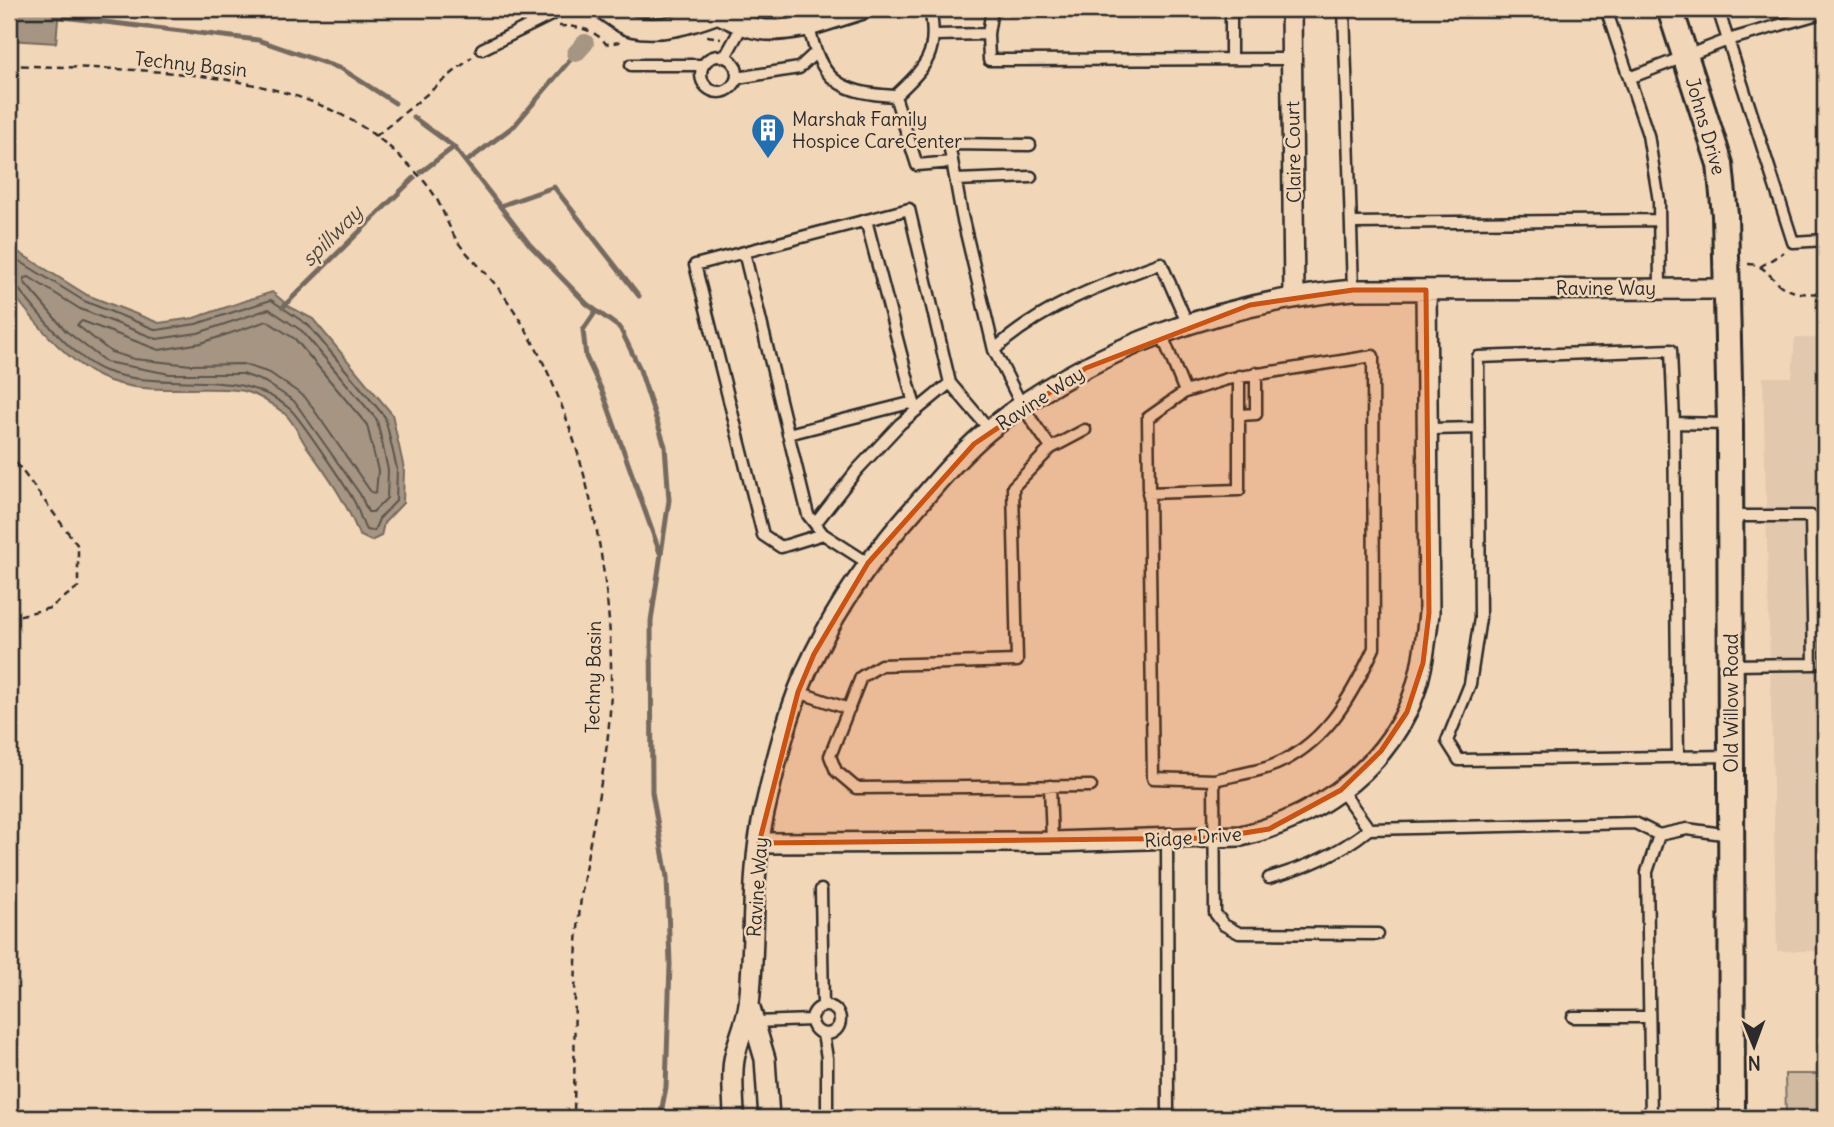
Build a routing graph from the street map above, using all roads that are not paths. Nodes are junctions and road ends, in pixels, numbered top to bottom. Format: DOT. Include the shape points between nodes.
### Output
graph roads {
  1 [pos="564,9"];
  2 [pos="603,9"];
  3 [pos="796,9"];
  4 [pos="863,9"];
  5 [pos="930,9"];
  6 [pos="992,9"];
  7 [pos="1231,9"];
  8 [pos="1291,9"];
  9 [pos="1344,9"];
  10 [pos="1606,9"];
  11 [pos="1670,9"];
  12 [pos="1718,9"];
  13 [pos="718,11"];
  14 [pos="1825,12"];
  15 [pos="742,26"];
  16 [pos="809,26"];
  17 [pos="988,34"];
  18 [pos="934,35"];
  19 [pos="1728,40"];
  20 [pos="482,49"];
  21 [pos="815,53"];
  22 [pos="1685,56"];
  23 [pos="725,57"];
  24 [pos="1231,59"];
  25 [pos="1292,59"];
  26 [pos="631,65"];
  27 [pos="703,65"];
  28 [pos="737,78"];
  29 [pos="1629,78"];
  30 [pos="895,96"];
  31 [pos="1030,145"];
  32 [pos="952,162"];
  33 [pos="1031,177"];
  34 [pos="956,180"];
  35 [pos="866,220"];
  36 [pos="1660,220"];
  37 [pos="1352,223"];
  38 [pos="1825,240"];
  39 [pos="744,252"];
  40 [pos="1660,288"];
  41 [pos="1727,289"];
  42 [pos="1353,290"];
  43 [pos="1426,290"];
  44 [pos="1294,296"];
  45 [pos="1188,325"];
  46 [pos="1162,335"];
  47 [pos="994,350"];
  48 [pos="1256,373"];
  49 [pos="1239,376"];
  50 [pos="950,383"];
  51 [pos="1185,392"];
  52 [pos="915,406"];
  53 [pos="1022,406"];
  54 [pos="1238,415"];
  55 [pos="1674,423"];
  56 [pos="1730,424"];
  57 [pos="1478,428"];
  58 [pos="1430,429"];
  59 [pos="990,430"];
  60 [pos="1085,430"];
  61 [pos="788,435"];
  62 [pos="1051,448"];
  63 [pos="1148,493"];
  64 [pos="1730,516"];
  65 [pos="815,524"];
  66 [pos="823,534"];
  67 [pos="867,563"];
  68 [pos="1730,665"];
  69 [pos="799,692"];
  70 [pos="849,709"];
  71 [pos="1731,756"];
  72 [pos="1678,757"];
  73 [pos="1214,780"];
  74 [pos="1049,786"];
  75 [pos="1091,786"];
  76 [pos="1341,790"];
  77 [pos="1369,829"];
  78 [pos="1659,835"];
  79 [pos="1731,835"];
  80 [pos="1213,838"];
  81 [pos="1167,840"];
  82 [pos="1052,842"];
  83 [pos="759,843"];
  84 [pos="1269,878"];
  85 [pos="821,890"];
  86 [pos="1378,934"];
  87 [pos="823,1006"];
  88 [pos="751,1015"];
  89 [pos="1573,1017"];
  90 [pos="1648,1017"];
  91 [pos="812,1020"];
  92 [pos="823,1034"];
  93 [pos="734,1118"];
  94 [pos="769,1118"];
  95 [pos="827,1118"];
  96 [pos="1168,1118"];
  97 [pos="1651,1118"];
  98 [pos="1732,1118"];
  1 -- 20 [label="lane"];
  2 -- 13 [label="street" via="628,26 650,28 684,25"];
  3 -- 16 [label="street"];
  4 -- 16 [label="street"];
  5 -- 18 [label="lane"];
  6 -- 17 [label="lane"];
  7 -- 24 [label="lane"];
  8 -- 25 [label="street, Claire Court"];
  9 -- 37 [label="lane"];
  10 -- 29 [label="lane"];
  11 -- 22 [label="street, Johns Drive"];
  12 -- 19 [label="lane"];
  13 -- 15 [label="street"];
  14 -- 19 [label="lane"];
  15 -- 16 [label="street" via="771,32"];
  15 -- 23 [label="lane"];
  16 -- 21 [label="lane"];
  17 -- 18 [label="lane"];
  17 -- 24 [label="lane" via="989,60"];
  18 -- 30 [label="lane" via="923,69"];
  19 -- 22 [label="lane"];
  19 -- 38 [label="lane" via="1793,242"];
  21 -- 28 [label="lane" via="799,68"];
  21 -- 30 [label="lane" via="825,72 841,85 863,94"];
  22 -- 29 [label="lane"];
  22 -- 41 [label="street, Johns Drive" via="1720,164"];
  23 -- 27 [label="lane" via="713,57"];
  23 -- 28 [label="lane" via="735,65"];
  24 -- 25 [label="lane"];
  25 -- 44 [label="street, Claire Court"];
  26 -- 27 [label="lane"];
  27 -- 28 [label="lane" via="702,83 712,92 730,89"];
  29 -- 36 [label="lane" via="1647,135"];
  30 -- 32 [label="lane" via="917,165"];
  31 -- 32 [label="lane" via="949,144"];
  32 -- 34 [label="lane"];
  33 -- 34 [label="lane"];
  34 -- 47 [label="lane"];
  35 -- 39 [label="lane"];
  35 -- 50 [label="lane" via="909,209"];
  35 -- 52 [label="lane"];
  36 -- 37 [label="lane"];
  36 -- 40 [label="lane"];
  37 -- 42 [label="lane"];
  39 -- 61 [label="lane"];
  39 -- 66 [label="lane" via="695,265 763,535 781,547"];
  40 -- 41 [label="street, Ravine Way"];
  40 -- 43 [label="street, Ravine Way"];
  41 -- 56 [label="street, Old Willow Road"];
  42 -- 43 [label="street, Ravine Way"];
  42 -- 44 [label="street, Ravine Way"];
  43 -- 58 [label="street, Ridge Drive"];
  44 -- 45 [label="street, Ravine Way"];
  45 -- 46 [label="street, Ravine Way"];
  45 -- 47 [label="lane" via="1161,263 1100,285 1017,328"];
  46 -- 51 [label="lane"];
  46 -- 53 [label="street, Ravine Way" via="1086,368"];
  47 -- 53 [label="lane"];
  48 -- 49 [label="lane"];
  48 -- 54 [label="lane" via="1256,414"];
  48 -- 73 [label="lane" via="1373,356 1374,648 1335,721 1304,747 1268,767"];
  49 -- 51 [label="lane"];
  49 -- 54 [label="lane"];
  50 -- 52 [label="lane"];
  50 -- 59 [label="lane"];
  51 -- 63 [label="lane" via="1147,418"];
  52 -- 61 [label="lane"];
  52 -- 65 [label="lane"];
  53 -- 59 [label="street, Ravine Way"];
  53 -- 62 [label="lane"];
  54 -- 63 [label="lane" via="1239,490"];
  55 -- 56 [label="lane"];
  55 -- 57 [label="lane" via="1671,350 1478,356"];
  55 -- 72 [label="lane"];
  56 -- 64 [label="street, Old Willow Road"];
  57 -- 58 [label="lane"];
  57 -- 72 [label="lane" via="1480,618 1470,684 1447,741 1458,761"];
  58 -- 76 [label="street, Ridge Drive" via="1429,612 1423,663 1407,712 1381,751"];
  59 -- 67 [label="street, Ravine Way"];
  60 -- 62 [label="lane"];
  61 -- 65 [label="lane" via="808,515"];
  62 -- 70 [label="lane" via="1013,487 1017,661 881,665 861,677"];
  63 -- 73 [label="lane" via="1153,778"];
  64 -- 68 [label="street, Old Willow Road"];
  64 -- 68 [label="lane" via="1811,516 1814,664"];
  65 -- 66 [label="lane"];
  66 -- 67 [label="lane"];
  67 -- 69 [label="street, Ravine Way" via="814,654"];
  68 -- 71 [label="street, Old Willow Road"];
  69 -- 70 [label="lane"];
  69 -- 83 [label="street, Ravine Way"];
  70 -- 74 [label="lane" via="830,756 836,771 856,788"];
  71 -- 72 [label="lane"];
  71 -- 79 [label="street, Old Willow Road"];
  73 -- 80 [label="lane"];
  74 -- 75 [label="lane"];
  74 -- 82 [label="lane"];
  76 -- 77 [label="lane"];
  76 -- 80 [label="street, Ridge Drive" via="1312,810 1269,829"];
  77 -- 78 [label="lane" via="1635,823"];
  77 -- 84 [label="lane" via="1309,866"];
  78 -- 79 [label="lane" via="1687,829"];
  78 -- 90 [label="lane" via="1647,872"];
  79 -- 98 [label="street, Old Willow Road"];
  80 -- 81 [label="street, Ridge Drive"];
  80 -- 86 [label="lane" via="1214,913 1224,925 1239,933"];
  81 -- 82 [label="street, Ridge Drive"];
  81 -- 96 [label="lane"];
  82 -- 83 [label="street, Ridge Drive"];
  83 -- 88 [label="street, Ravine Way"];
  85 -- 87 [label="lane"];
  87 -- 91 [label="lane"];
  87 -- 92 [label="lane" via="835,1009 841,1020 835,1031"];
  88 -- 91 [label="lane"];
  88 -- 93 [label="street, Ravine Way" via="733,1062"];
  88 -- 94 [label="street, Ravine Way" via="765,1059"];
  89 -- 90 [label="lane"];
  90 -- 97 [label="lane"];
  91 -- 92 [label="lane"];
  92 -- 95 [label="lane"];
}
